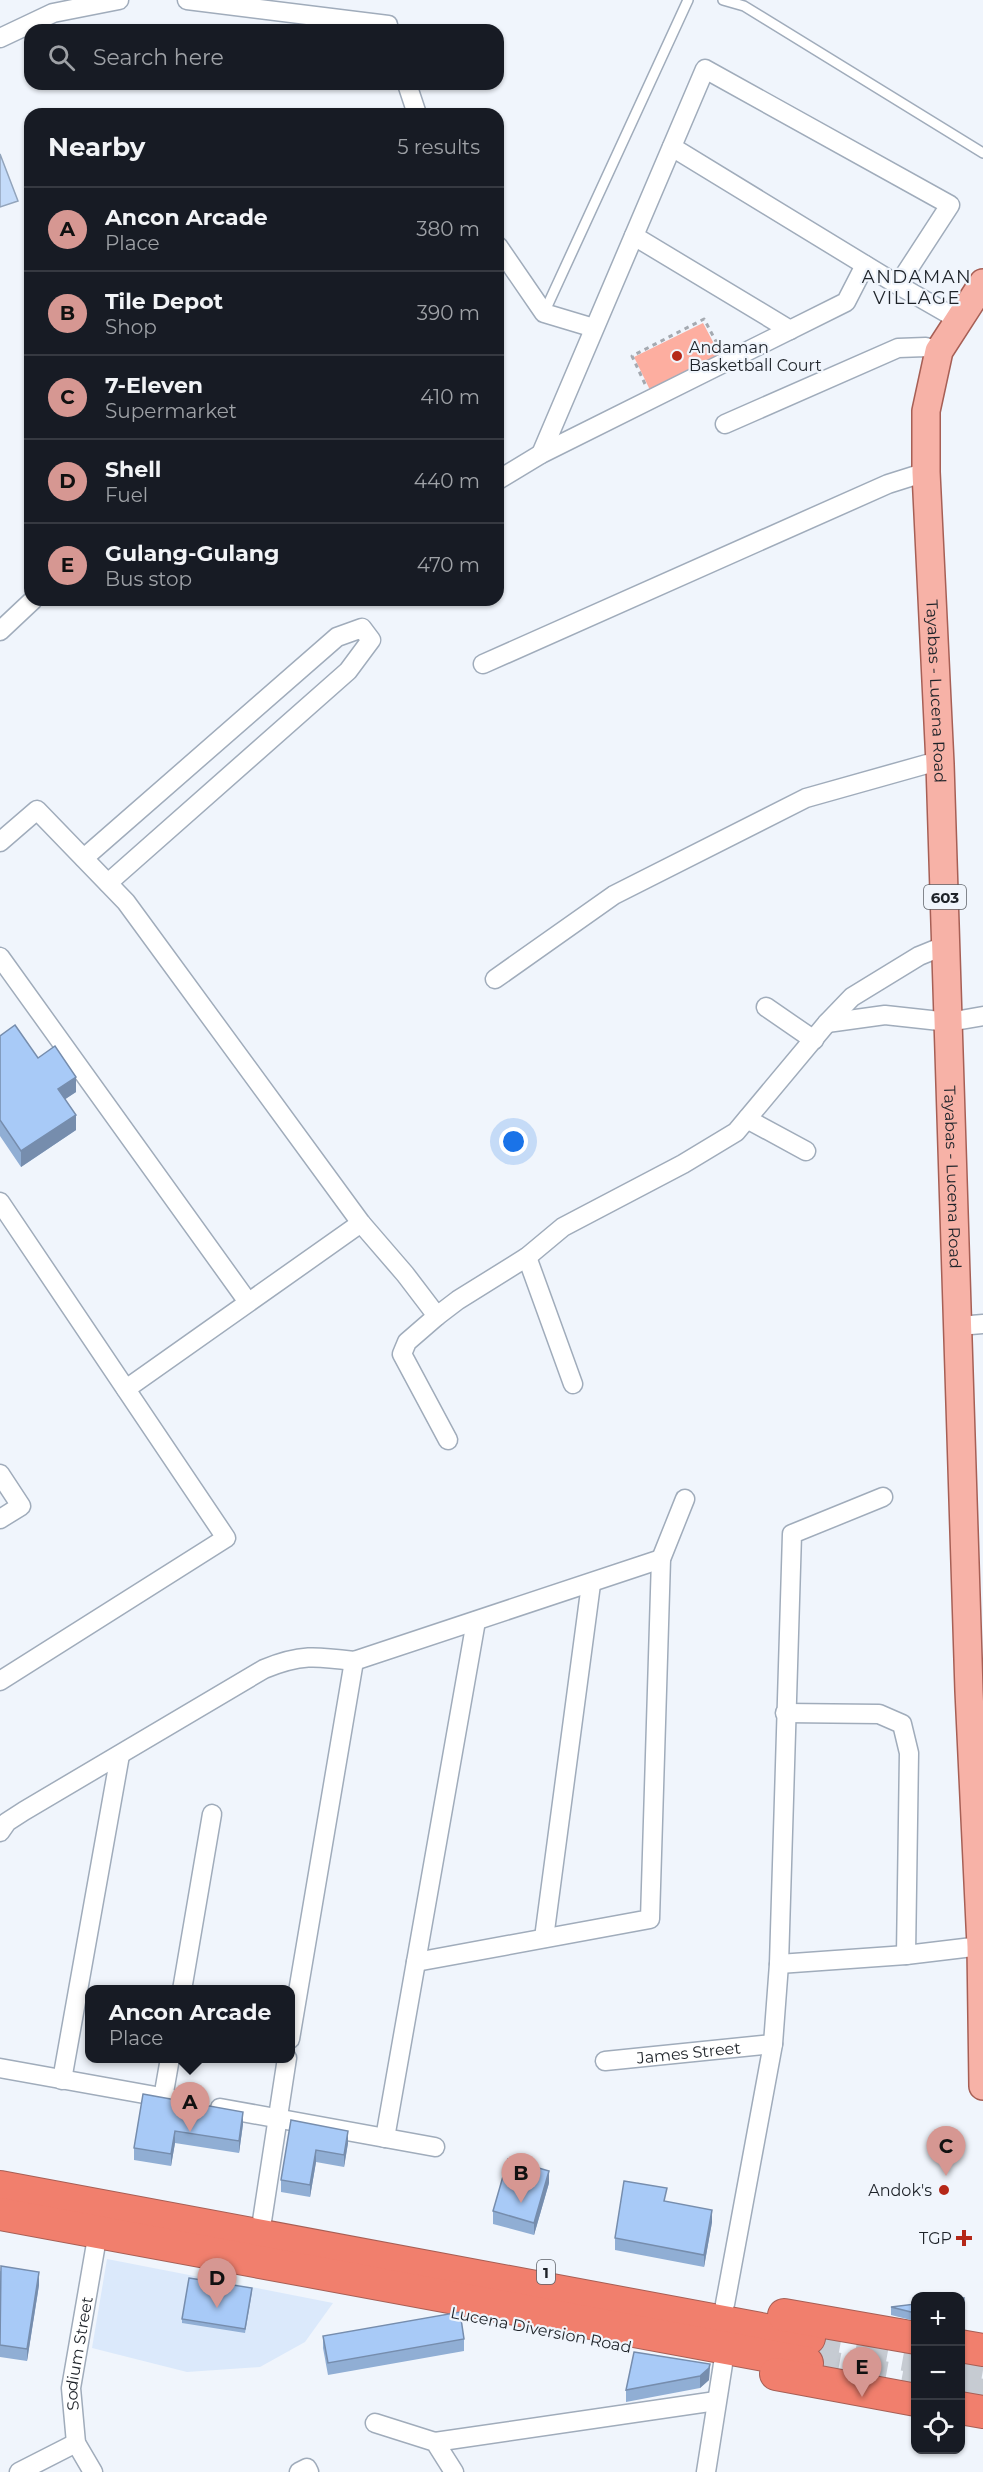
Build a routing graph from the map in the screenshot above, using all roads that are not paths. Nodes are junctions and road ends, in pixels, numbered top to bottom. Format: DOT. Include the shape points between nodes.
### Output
graph roads {
  1 [pos="119,0"];
  2 [pos="187,0"];
  3 [pos="687,0"];
  4 [pos="723,0"];
  5 [pos="30,24"];
  6 [pos="380,24"];
  7 [pos="24,27"];
  8 [pos="0,38"];
  9 [pos="409,90"];
  10 [pos="415,108"];
  11 [pos="672,147"];
  12 [pos="983,153"];
  13 [pos="634,236"];
  14 [pos="504,255"];
  15 [pos="865,265"];
  16 [pos="983,283"];
  17 [pos="898,285"];
  18 [pos="544,313"];
  19 [pos="959,320"];
  20 [pos="594,328"];
  21 [pos="790,330"];
  22 [pos="939,351"];
  23 [pos="725,424"];
  24 [pos="541,454"];
  25 [pos="926,472"];
  26 [pos="504,476"];
  27 [pos="27,606"];
  28 [pos="0,631"];
  29 [pos="483,664"];
  30 [pos="940,764"];
  31 [pos="0,842"];
  32 [pos="84,858"];
  33 [pos="108,883"];
  34 [pos="946,945"];
  35 [pos="0,957"];
  36 [pos="495,979"];
  37 [pos="766,1006"];
  38 [pos="983,1016"];
  39 [pos="949,1022"];
  40 [pos="827,1023"];
  41 [pos="814,1040"];
  42 [pos="747,1119"];
  43 [pos="806,1151"];
  44 [pos="0,1202"];
  45 [pos="361,1223"];
  46 [pos="527,1257"];
  47 [pos="248,1302"];
  48 [pos="437,1316"];
  49 [pos="971,1325"];
  50 [pos="573,1384"];
  51 [pos="126,1389"];
  52 [pos="448,1440"];
  53 [pos="0,1474"];
  54 [pos="883,1497"];
  55 [pos="685,1498"];
  56 [pos="0,1519"];
  57 [pos="661,1559"];
  58 [pos="591,1584"];
  59 [pos="476,1621"];
  60 [pos="354,1661"];
  61 [pos="0,1680"];
  62 [pos="785,1713"];
  63 [pos="120,1755"];
  64 [pos="213,1814"];
  65 [pos="0,1832"];
  66 [pos="544,1938"];
  67 [pos="981,1946"];
  68 [pos="906,1955"];
  69 [pos="416,1962"];
  70 [pos="779,1964"];
  71 [pos="183,1985"];
  72 [pos="295,2015"];
  73 [pos="773,2044"];
  74 [pos="605,2061"];
  75 [pos="169,2063"];
  76 [pos="286,2063"];
  77 [pos="0,2068"];
  78 [pos="62,2079"];
  79 [pos="983,2086"];
  80 [pos="163,2098"];
  81 [pos="277,2118"];
  82 [pos="385,2138"];
  83 [pos="435,2147"];
  84 [pos="0,2187"];
  85 [pos="0,2214"];
  86 [pos="262,2221"];
  87 [pos="98,2232"];
  88 [pos="174,2233"];
  89 [pos="725,2304"];
  90 [pos="911,2337"];
  91 [pos="965,2347"];
  92 [pos="808,2350"];
  93 [pos="983,2350"];
  94 [pos="723,2364"];
  95 [pos="911,2399"];
  96 [pos="716,2401"];
  97 [pos="965,2409"];
  98 [pos="983,2412"];
  99 [pos="375,2423"];
  100 [pos="435,2442"];
  101 [pos="76,2443"];
  102 [pos="19,2472"];
  103 [pos="93,2472"];
  104 [pos="454,2472"];
  105 [pos="706,2472"];
  1 -- 5 [label="street" via="53,13"];
  2 -- 6 [label="street"];
  3 -- 18 [label="lane"];
  4 -- 12 [label="lane" via="744,6"];
  7 -- 8 [label="street"];
  9 -- 10 [label="street"];
  11 -- 13 [label="street"];
  11 -- 15 [label="street"];
  11 -- 17 [label="street" via="705,69 950,205"];
  13 -- 20 [label="street"];
  13 -- 21 [label="street"];
  14 -- 18 [label="street"];
  15 -- 17 [label="street"];
  15 -- 21 [label="street" via="846,302"];
  16 -- 19 [label="main road, Tayabas - Lucena Road / 603"];
  17 -- 19 [label="street"];
  18 -- 20 [label="street"];
  19 -- 22 [label="main road, Tayabas - Lucena Road / 603"];
  20 -- 24 [label="street"];
  21 -- 24 [label="street"];
  22 -- 23 [label="street" via="926,347 898,348"];
  22 -- 25 [label="main road, Tayabas - Lucena Road / 603" via="926,411"];
  24 -- 26 [label="street"];
  25 -- 29 [label="street" via="888,484"];
  25 -- 30 [label="main road, Tayabas - Lucena Road / 603"];
  27 -- 28 [label="street"];
  30 -- 34 [label="main road, Tayabas - Lucena Road / 603"];
  30 -- 36 [label="street" via="927,764 806,798 614,895"];
  31 -- 32 [label="street" via="37,810"];
  32 -- 33 [label="street"];
  32 -- 33 [label="street" via="337,637 362,628 371,640 348,671"];
  33 -- 45 [label="street" via="126,902"];
  34 -- 39 [label="main road, Tayabas - Lucena Road / 603"];
  34 -- 40 [label="street" via="919,956 852,997"];
  35 -- 47 [label="street"];
  37 -- 41 [label="street"];
  38 -- 39 [label="street"];
  39 -- 40 [label="street" via="885,1015"];
  39 -- 49 [label="main road, Tayabas - Lucena Road / 603"];
  40 -- 41 [label="street"];
  41 -- 42 [label="street"];
  42 -- 43 [label="street"];
  42 -- 46 [label="street" via="736,1132 683,1164 563,1227"];
  44 -- 51 [label="street"];
  45 -- 47 [label="street"];
  45 -- 48 [label="street"];
  46 -- 48 [label="street"];
  46 -- 50 [label="street"];
  47 -- 51 [label="street"];
  48 -- 52 [label="street" via="407,1342 402,1354"];
  49 -- 67 [label="main road, Tayabas - Lucena Road / 603" via="969,1691"];
  51 -- 61 [label="street" via="226,1538"];
  53 -- 56 [label="street" via="21,1506"];
  54 -- 62 [label="street" via="792,1534"];
  55 -- 57 [label="street"];
  57 -- 58 [label="street"];
  57 -- 66 [label="street" via="650,1919"];
  58 -- 59 [label="street"];
  58 -- 66 [label="street"];
  59 -- 60 [label="street"];
  59 -- 69 [label="street"];
  60 -- 63 [label="street" via="315,1656 272,1665"];
  60 -- 72 [label="street"];
  62 -- 68 [label="street" via="879,1714 902,1724 909,1753"];
  62 -- 70 [label="street"];
  63 -- 65 [label="street" via="24,1810"];
  63 -- 78 [label="street"];
  64 -- 71 [label="street"];
  66 -- 69 [label="street"];
  67 -- 68 [label="street"];
  67 -- 79 [label="main road, Tayabas - Lucena Road / 603"];
  68 -- 70 [label="street"];
  69 -- 82 [label="street"];
  70 -- 73 [label="street"];
  73 -- 74 [label="street, James Street"];
  73 -- 89 [label="street"];
  75 -- 80 [label="street"];
  76 -- 81 [label="street"];
  77 -- 78 [label="street"];
  78 -- 80 [label="street"];
  80 -- 81 [label="street"];
  81 -- 82 [label="street"];
  81 -- 86 [label="street"];
  82 -- 83 [label="street"];
  84 -- 88 [label="highway, Lucena Diversion Road / 1"];
  85 -- 87 [label="highway, Lucena Diversion Road / 1"];
  86 -- 88 [label="highway, Lucena Diversion Road / 1"];
  86 -- 89 [label="highway, Lucena Diversion Road / 1"];
  87 -- 88 [label="highway, Lucena Diversion Road / 1"];
  87 -- 101 [label="street, Sodium Street" via="71,2388"];
  88 -- 92 [label="highway, Lucena Diversion Road / 1"];
  88 -- 94 [label="highway, Lucena Diversion Road / 1" via="252,2276"];
  89 -- 90 [label="highway, Lucena Diversion Road / 1"];
  91 -- 93 [label="highway"];
  94 -- 95 [label="highway, Lucena Diversion Road / 1"];
  94 -- 96 [label="street"];
  96 -- 100 [label="street"];
  96 -- 105 [label="street"];
  97 -- 98 [label="highway"];
  99 -- 100 [label="street"];
  100 -- 104 [label="street"];
  101 -- 102 [label="street"];
  101 -- 103 [label="street, Sodium Street"];
}
